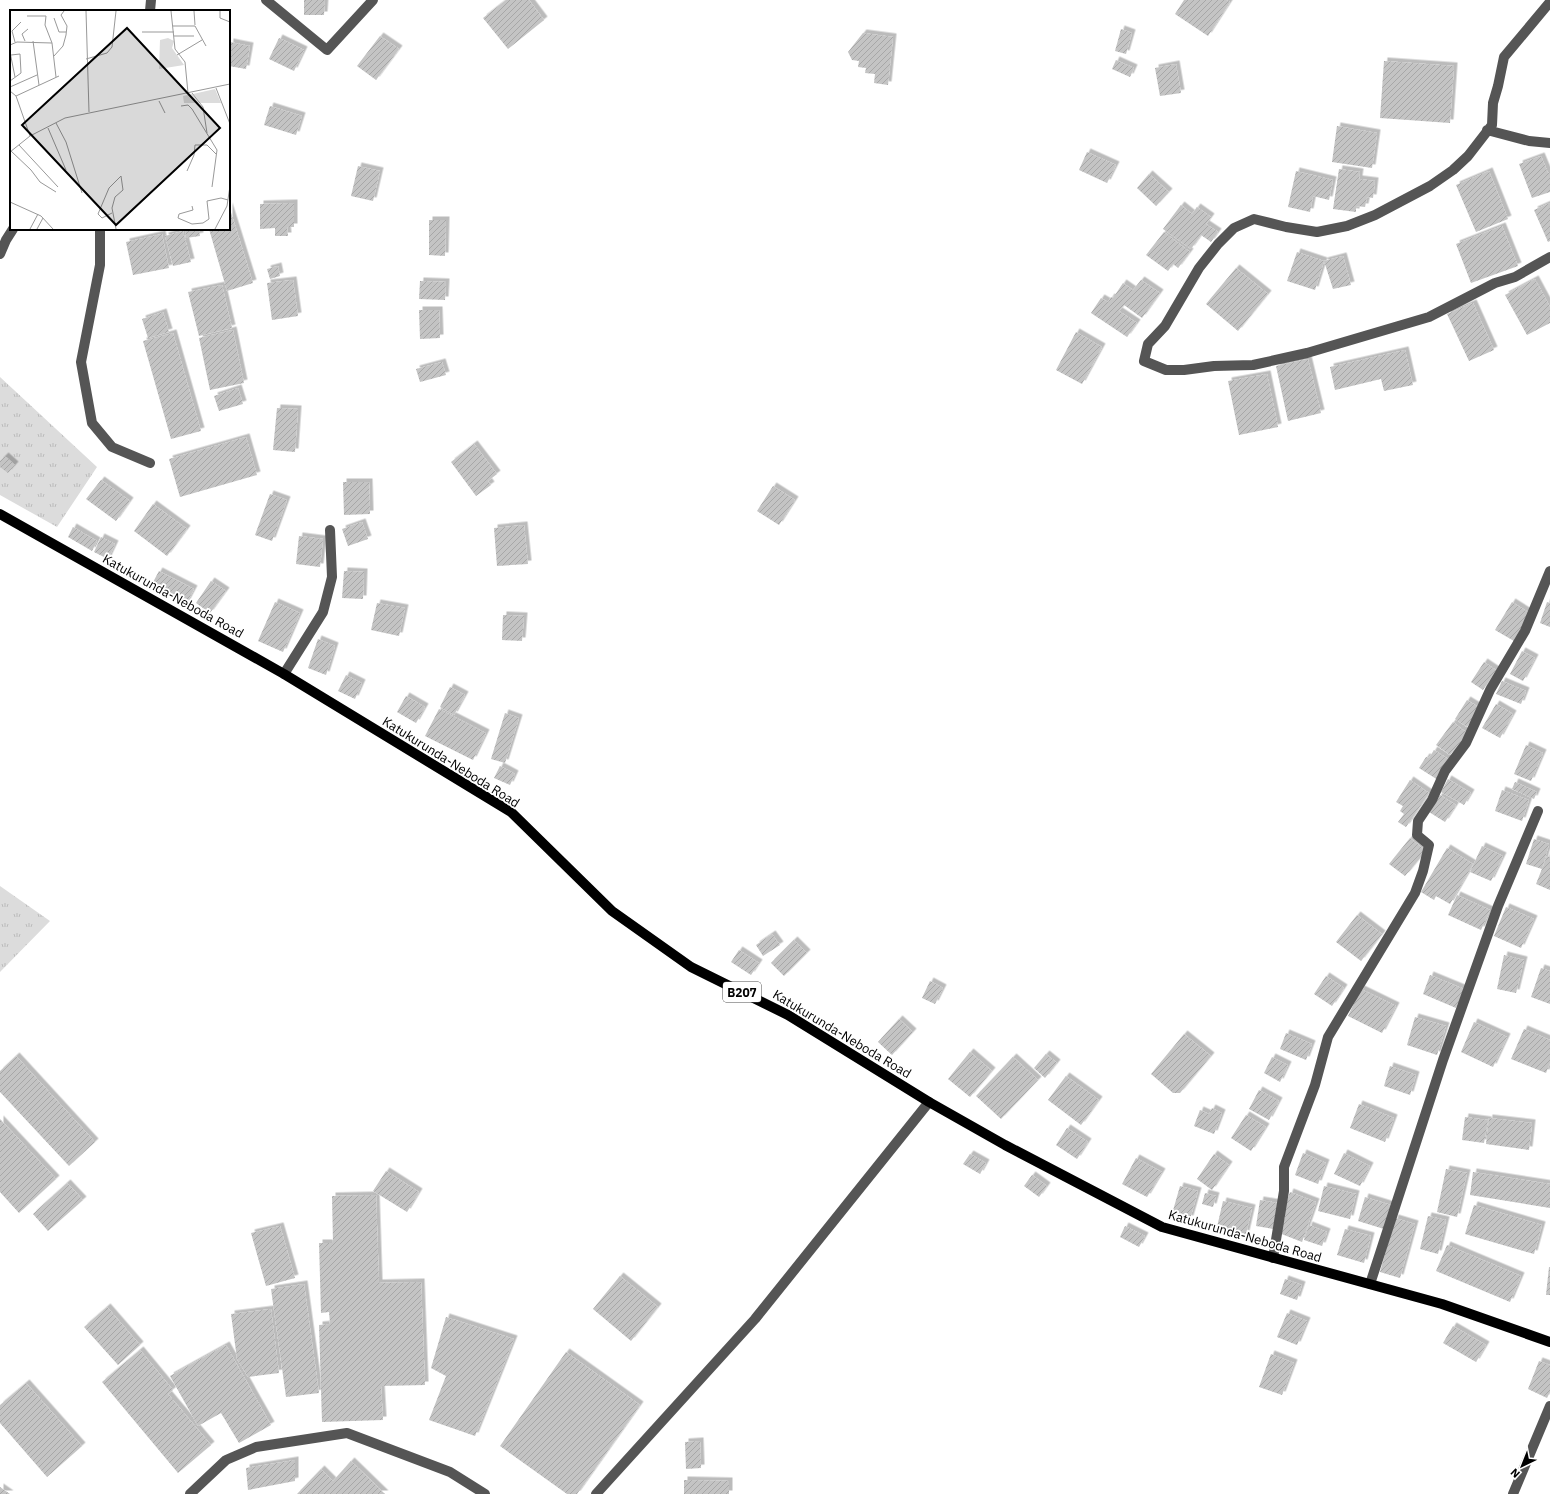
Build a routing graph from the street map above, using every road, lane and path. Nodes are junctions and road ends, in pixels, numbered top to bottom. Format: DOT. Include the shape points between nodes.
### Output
graph roads {
  1 [pos="151,0"];
  2 [pos="266,0"];
  3 [pos="373,0"];
  4 [pos="1550,2"];
  5 [pos="150,10"];
  6 [pos="1487,130"];
  7 [pos="1550,144"];
  8 [pos="12,230"];
  9 [pos="100,230"];
  10 [pos="0,254"];
  11 [pos="1550,258"];
  12 [pos="150,463"];
  13 [pos="0,514"];
  14 [pos="330,530"];
  15 [pos="1550,571"];
  16 [pos="284,674"];
  17 [pos="1538,812"];
  18 [pos="929,1102"];
  19 [pos="1273,1258"];
  20 [pos="1370,1284"];
  21 [pos="1550,1342"];
  22 [pos="1550,1406"];
  23 [pos="190,1494"];
  24 [pos="485,1494"];
  25 [pos="596,1494"];
  26 [pos="1513,1494"];
  1 -- 5 [label="street"];
  2 -- 3 [label="street" via="326,50"];
  4 -- 6 [label="street" via="1504,57 1493,103 1492,125"];
  6 -- 7 [label="street"];
  6 -- 11 [label="street" via="1468,156 1430,186 1348,226 1317,232 1254,219 1234,228 1199,268 1164,326 1148,344 1144,361 1166,370 1184,370 1253,365 1313,351 1429,317"];
  8 -- 10 [label="street"];
  9 -- 12 [label="street" via="100,265 81,362 92,423 112,447"];
  13 -- 16 [label="main road, Katukurunda-Neboda Road / B207"];
  14 -- 16 [label="street" via="332,577 323,612"];
  15 -- 19 [label="street" via="1525,631 1490,690 1466,743 1444,771 1432,800 1418,821 1417,835 1429,845 1415,893 1328,1037 1315,1085 1284,1167 1284,1191"];
  16 -- 18 [label="main road, Katukurunda-Neboda Road / B207" via="511,812 612,911 691,967 788,1015"];
  17 -- 20 [label="street" via="1498,906 1443,1060"];
  18 -- 19 [label="main road, Katukurunda-Neboda Road / B207" via="1162,1227"];
  18 -- 25 [label="street" via="755,1319"];
  19 -- 20 [label="main road, Katukurunda-Neboda Road / B207"];
  20 -- 21 [label="main road, Katukurunda-Neboda Road / B207" via="1442,1304"];
  22 -- 26 [label="street"];
  23 -- 24 [label="street" via="226,1460 256,1447 347,1433 450,1472"];
}
